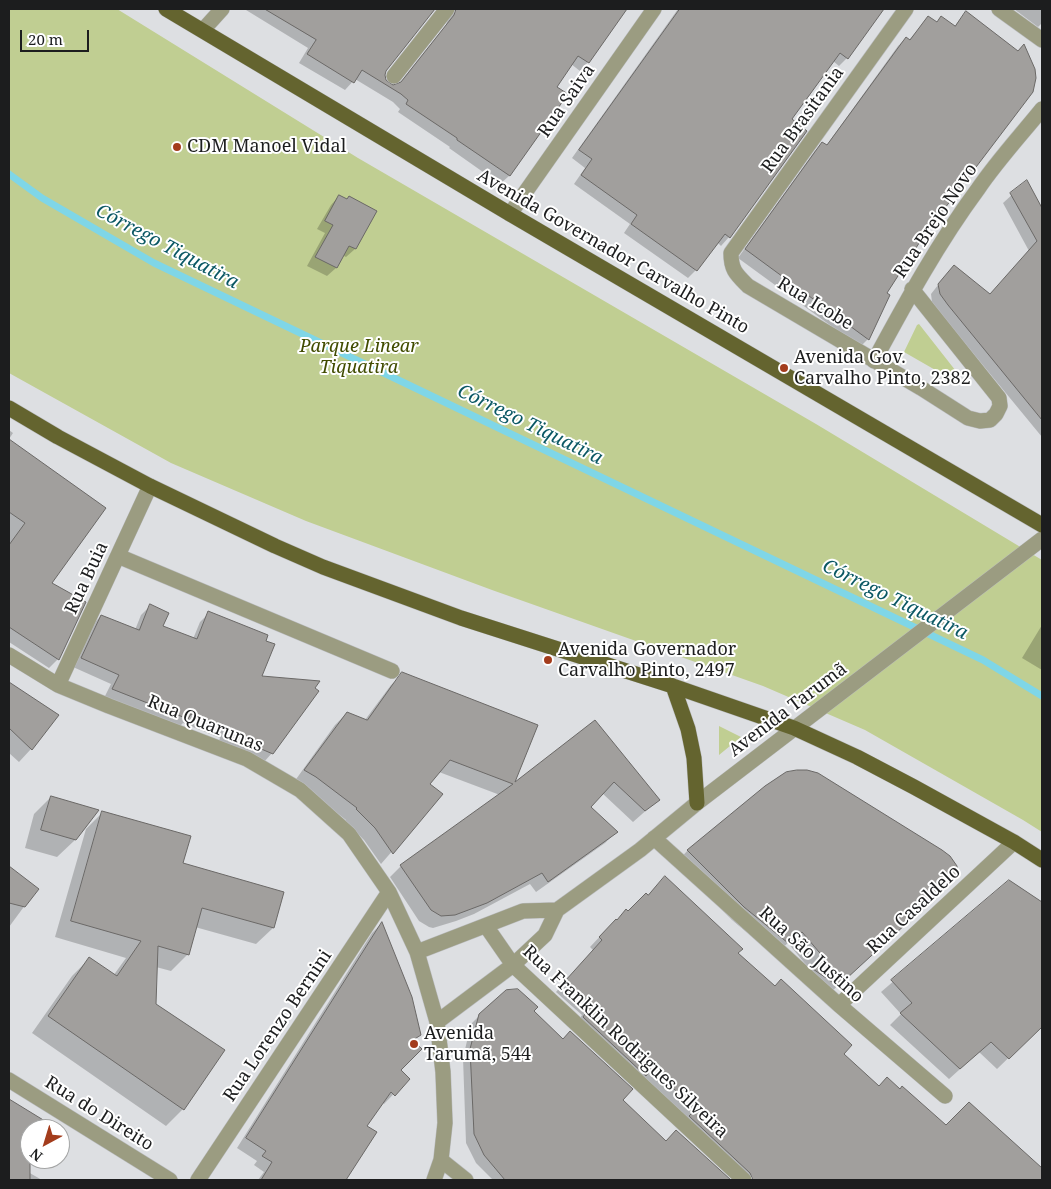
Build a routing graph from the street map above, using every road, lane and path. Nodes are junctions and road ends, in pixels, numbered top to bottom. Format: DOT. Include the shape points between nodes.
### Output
graph roads {
  1 [pos="166,9"];
  2 [pos="222,9"];
  3 [pos="447,9"];
  4 [pos="654,9"];
  5 [pos="906,9"];
  6 [pos="999,9"];
  7 [pos="203,30"];
  8 [pos="1042,40"];
  9 [pos="394,76"];
  10 [pos="1042,109"];
  11 [pos="510,214"];
  12 [pos="731,253"];
  13 [pos="912,290"];
  14 [pos="874,361"];
  15 [pos="9,408"];
  16 [pos="150,486"];
  17 [pos="1042,525"];
  18 [pos="1042,539"];
  19 [pos="118,556"];
  20 [pos="9,655"];
  21 [pos="392,671"];
  22 [pos="58,685"];
  23 [pos="673,686"];
  24 [pos="794,728"];
  25 [pos="696,803"];
  26 [pos="654,838"];
  27 [pos="1014,842"];
  28 [pos="1042,860"];
  29 [pos="389,892"];
  30 [pos="557,910"];
  31 [pos="486,926"];
  32 [pos="417,952"];
  33 [pos="513,965"];
  34 [pos="838,1006"];
  35 [pos="437,1022"];
  36 [pos="9,1080"];
  37 [pos="945,1096"];
  38 [pos="441,1160"];
  39 [pos="170,1180"];
  40 [pos="198,1180"];
  41 [pos="434,1180"];
  42 [pos="466,1180"];
  43 [pos="744,1180"];
  1 -- 7 [label="main road, Avenida Governador Carvalho Pinto"];
  2 -- 7 [label="street"];
  3 -- 9 [label="street"];
  4 -- 11 [label="street, Rua Saiva"];
  5 -- 12 [label="street, Rua Brasitania"];
  6 -- 8 [label="street"];
  7 -- 11 [label="main road, Avenida Governador Carvalho Pinto"];
  10 -- 13 [label="street, Rua Brejo Novo" via="978,188"];
  11 -- 17 [label="main road, Avenida Governador Carvalho Pinto"];
  12 -- 14 [label="street, Rua Icobe" via="731,265 748,286"];
  13 -- 14 [label="street, Rua Brejo Novo"];
  13 -- 14 [label="street, Rua Icobe" via="999,398 996,414 990,420 968,418"];
  15 -- 16 [label="main road"];
  16 -- 19 [label="street, Rua Buia"];
  16 -- 23 [label="main road" via="323,567 461,618"];
  18 -- 24 [label="street, Avenida Tarumã"];
  19 -- 21 [label="street"];
  19 -- 22 [label="street, Rua Buia"];
  20 -- 22 [label="street, Rua Quarunas"];
  22 -- 29 [label="street, Rua Quarunas" via="247,759 300,790 349,834"];
  23 -- 24 [label="main road"];
  23 -- 25 [label="main road" via="694,758"];
  24 -- 25 [label="street, Avenida Tarumã"];
  24 -- 27 [label="main road" via="857,757"];
  25 -- 26 [label="street, Avenida Tarumã"];
  26 -- 30 [label="street, Avenida Tarumã"];
  26 -- 34 [label="street, Rua São Justino"];
  27 -- 28 [label="main road"];
  27 -- 34 [label="street, Rua Casaldelo"];
  29 -- 32 [label="street, Rua Quarunas"];
  29 -- 40 [label="street, Rua Lorenzo Bernini"];
  30 -- 31 [label="street" via="523,911"];
  30 -- 33 [label="street, Avenida Tarumã" via="545,935"];
  31 -- 32 [label="street"];
  31 -- 33 [label="street, Rua Franklin Rodrigues Silveira"];
  32 -- 35 [label="street, Rua Quarunas"];
  33 -- 35 [label="street, Avenida Tarumã"];
  33 -- 43 [label="street, Rua Franklin Rodrigues Silveira"];
  34 -- 37 [label="street, Rua São Justino"];
  35 -- 38 [label="street" via="445,1114"];
  36 -- 39 [label="street, Rua do Direito"];
  38 -- 41 [label="street"];
  38 -- 42 [label="street"];
}
